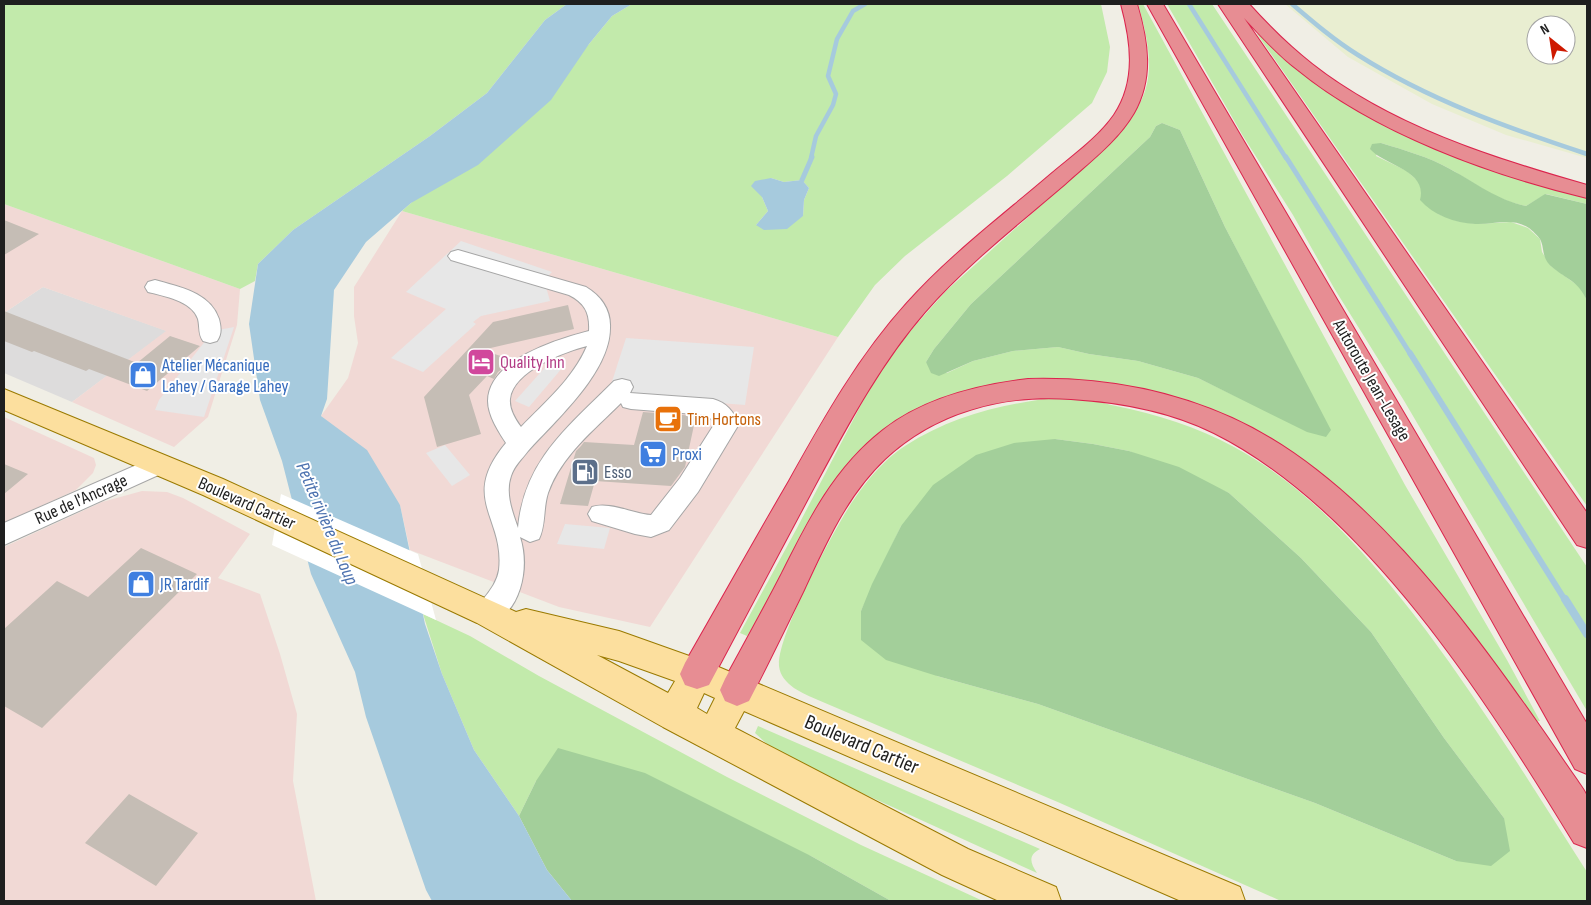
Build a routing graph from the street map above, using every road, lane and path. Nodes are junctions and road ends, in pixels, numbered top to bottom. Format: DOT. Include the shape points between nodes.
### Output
graph roads {
  1 [pos="1130,4"];
  2 [pos="1155,4"];
  3 [pos="1226,4"];
  4 [pos="1240,4"];
  5 [pos="1587,192"];
  6 [pos="458,256"];
  7 [pos="155,287"];
  8 [pos="600,335"];
  9 [pos="210,336"];
  10 [pos="4,399"];
  11 [pos="520,445"];
  12 [pos="157,465"];
  13 [pos="601,514"];
  14 [pos="530,531"];
  15 [pos="4,534"];
  16 [pos="1587,536"];
  17 [pos="488,613"];
  18 [pos="697,674"];
  19 [pos="737,690"];
  20 [pos="675,715"];
  21 [pos="714,735"];
  22 [pos="1587,757"];
  23 [pos="1587,830"];
  24 [pos="1042,901"];
  25 [pos="1226,901"];
  1 -- 18 [label="highway" via="1137,29 1140,74 1128,108 1091,150 946,276 898,327 840,414"];
  2 -- 22 [label="highway, Autoroute Jean-Lesage"];
  3 -- 16 [label="highway"];
  4 -- 5 [label="highway" via="1300,63 1377,112 1461,150"];
  6 -- 8 [label="street" via="584,294 598,310"];
  7 -- 9 [label="street" via="192,299 202,307 210,318"];
  8 -- 11 [label="street" via="588,366 577,382"];
  8 -- 11 [label="street" via="544,352 519,369 504,385 499,402 502,416"];
  10 -- 12 [label="main road, Boulevard Cartier"];
  11 -- 17 [label="street" via="498,476 496,496 514,562 508,586"];
  12 -- 15 [label="street, Rue de l'Ancrage"];
  12 -- 17 [label="main road, Boulevard Cartier"];
  13 -- 14 [label="street" via="635,524 651,526 660,522 689,485 727,424 723,415 713,407 627,394 568,442 545,474 532,507"];
  17 -- 18 [label="main road, Boulevard Cartier" via="619,646"];
  17 -- 20 [label="main road, Boulevard Cartier"];
  18 -- 19 [label="main road, Boulevard Cartier"];
  18 -- 20 [label="main road"];
  19 -- 21 [label="main road"];
  19 -- 23 [label="highway" via="840,491 896,434 948,407 1003,392 1063,388 1126,393 1208,418 1241,435 1293,467 1351,517 1392,560 1458,641 1522,729"];
  19 -- 25 [label="main road, Boulevard Cartier"];
  20 -- 21 [label="main road, Boulevard Cartier"];
  21 -- 24 [label="main road, Boulevard Cartier" via="956,862"];
}
